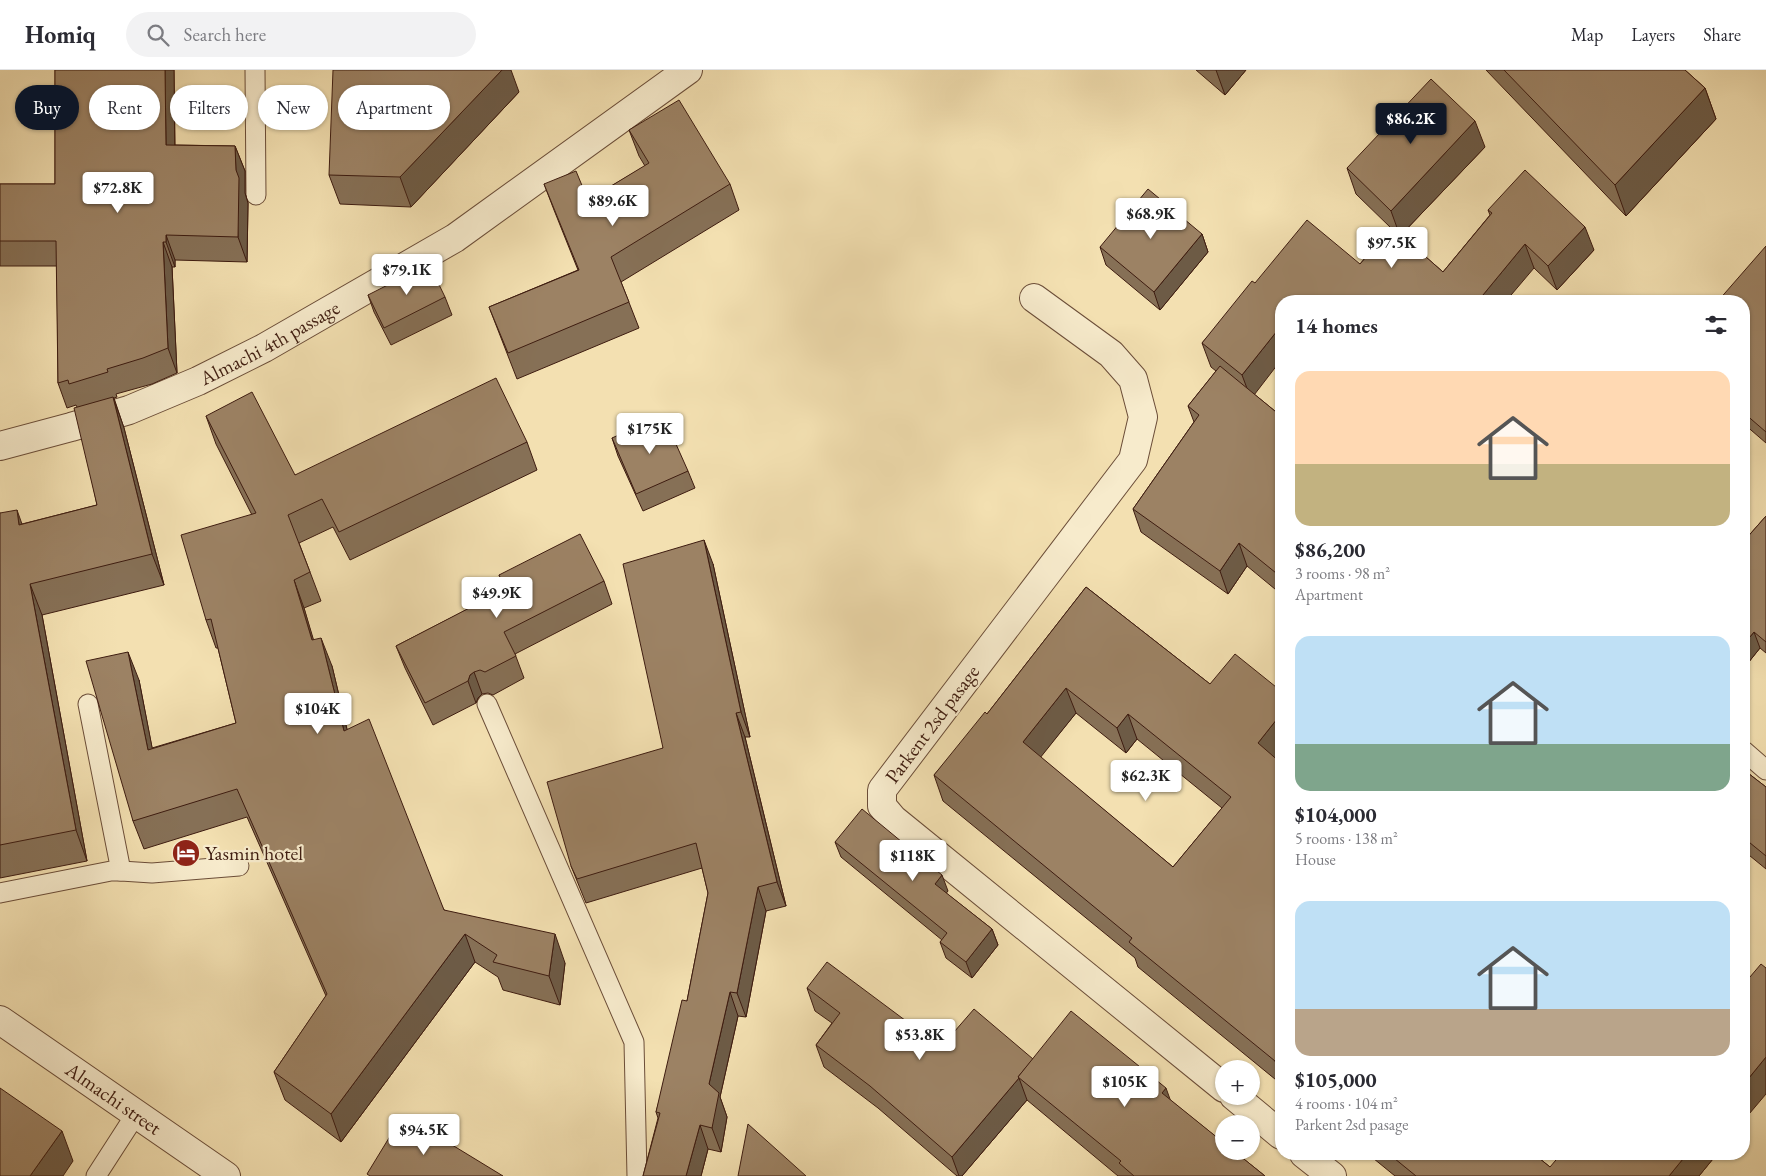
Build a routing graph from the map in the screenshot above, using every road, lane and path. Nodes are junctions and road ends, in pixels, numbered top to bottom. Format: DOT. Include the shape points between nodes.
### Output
graph roads {
  1 [pos="255,70"];
  2 [pos="688,70"];
  3 [pos="256,194"];
  4 [pos="1034,298"];
  5 [pos="0,446"];
  6 [pos="88,704"];
  7 [pos="487,704"];
  8 [pos="1750,756"];
  9 [pos="1766,770"];
  10 [pos="239,866"];
  11 [pos="122,871"];
  12 [pos="0,893"];
  13 [pos="0,1020"];
  14 [pos="1215,1081"];
  15 [pos="1245,1105"];
  16 [pos="136,1114"];
  17 [pos="1275,1130"];
  18 [pos="1312,1160"];
  19 [pos="96,1176"];
  20 [pos="226,1176"];
  21 [pos="637,1176"];
  22 [pos="1332,1176"];
  1 -- 3 [label="lane"];
  2 -- 5 [label="street, Almachi 4th passage" via="455,238 264,348 129,410"];
  4 -- 14 [label="street, Parkent 2sd pasage" via="1111,354 1133,379 1143,417 1133,460 882,790 882,806 893,819"];
  6 -- 11 [label="lane"];
  7 -- 21 [label="lane" via="634,1042"];
  8 -- 9 [label="lane"];
  10 -- 11 [label="lane" via="152,873"];
  11 -- 12 [label="lane"];
  13 -- 16 [label="street, Almachi street"];
  15 -- 17 [label="street"];
  16 -- 19 [label="lane"];
  16 -- 20 [label="street, Almachi street"];
  18 -- 22 [label="street"];
}
